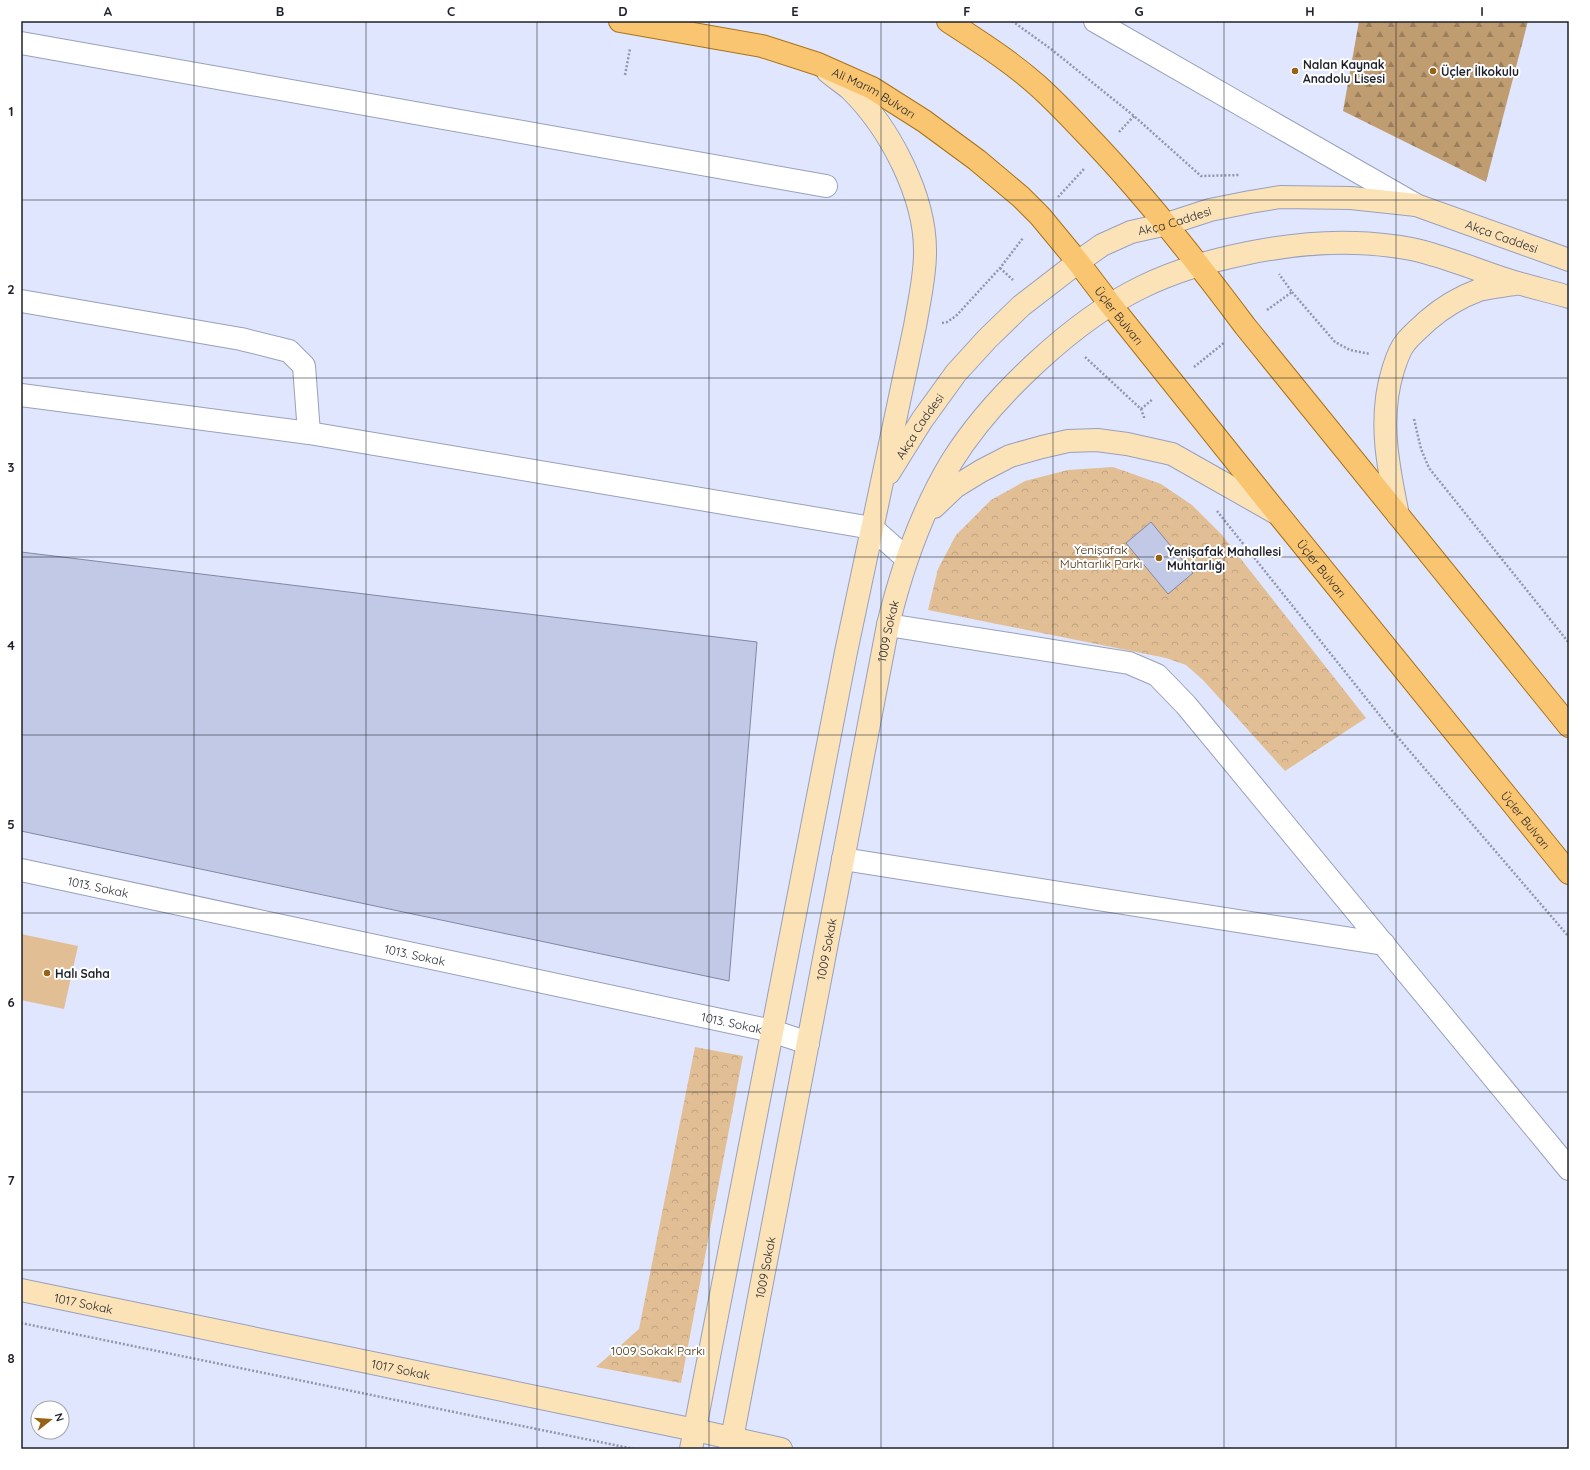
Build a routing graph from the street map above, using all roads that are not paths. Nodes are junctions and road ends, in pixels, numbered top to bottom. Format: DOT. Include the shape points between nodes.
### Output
graph roads {
  1 [pos="620,21"];
  2 [pos="948,21"];
  3 [pos="1095,21"];
  4 [pos="21,43"];
  5 [pos="818,64"];
  6 [pos="826,186"];
  7 [pos="1416,205"];
  8 [pos="1167,224"];
  9 [pos="1569,260"];
  10 [pos="1078,262"];
  11 [pos="1200,266"];
  12 [pos="1517,283"];
  13 [pos="1569,297"];
  14 [pos="21,301"];
  15 [pos="1110,304"];
  16 [pos="21,395"];
  17 [pos="309,433"];
  18 [pos="880,486"];
  19 [pos="1278,514"];
  20 [pos="1398,515"];
  21 [pos="872,528"];
  22 [pos="918,529"];
  23 [pos="906,558"];
  24 [pos="888,625"];
  25 [pos="1569,726"];
  26 [pos="843,859"];
  27 [pos="21,870"];
  28 [pos="1569,873"];
  29 [pos="1384,944"];
  30 [pos="772,1031"];
  31 [pos="808,1042"];
  32 [pos="1569,1169"];
  33 [pos="21,1290"];
  34 [pos="693,1439"];
  35 [pos="731,1444"];
  36 [pos="781,1449"];
  1 -- 5 [label="main road, Ali Marım Bulvarı" via="762,46"];
  2 -- 8 [label="main road" via="990,48 1037,85 1102,150"];
  3 -- 7 [label="street"];
  4 -- 6 [label="street"];
  5 -- 10 [label="main road, Ali Marım Bulvarı" via="872,88 924,121 977,160 1031,207"];
  5 -- 18 [label="street" via="850,90 896,151 911,182 922,218 925,253 916,326"];
  7 -- 8 [label="street, Akça Caddesi" via="1351,198 1280,197 1210,210"];
  7 -- 9 [label="street, Akça Caddesi"];
  8 -- 10 [label="street, Akça Caddesi" via="1131,232 1102,245"];
  8 -- 11 [label="main road"];
  10 -- 15 [label="main road, Üçler Bulvarı"];
  10 -- 18 [label="street, Akça Caddesi" via="1030,299 987,339 956,373"];
  11 -- 12 [label="street, 1009 Sokak" via="1231,257 1296,246 1356,243 1392,246 1432,254"];
  11 -- 15 [label="street, 1009 Sokak" via="1143,286"];
  11 -- 20 [label="main road" via="1245,326"];
  12 -- 13 [label="street, 1009 Sokak"];
  12 -- 20 [label="street" via="1480,290 1457,300 1436,314 1405,343 1396,360 1385,407 1385,430 1389,474"];
  14 -- 17 [label="street" via="241,339 289,351 304,366"];
  15 -- 19 [label="main road, Üçler Bulvarı"];
  15 -- 22 [label="street, 1009 Sokak" via="1065,338 1011,388 982,420 953,459"];
  16 -- 17 [label="street"];
  17 -- 21 [label="street"];
  18 -- 21 [label="street"];
  19 -- 22 [label="street" via="1172,454 1097,440 1068,441 1010,456 981,471 955,487 938,502"];
  19 -- 28 [label="main road, Üçler Bulvarı"];
  20 -- 25 [label="main road"];
  21 -- 23 [label="street"];
  21 -- 30 [label="street"];
  22 -- 23 [label="street, 1009 Sokak"];
  23 -- 24 [label="street, 1009 Sokak"];
  24 -- 26 [label="street, 1009 Sokak"];
  24 -- 29 [label="street" via="1129,663 1157,675 1186,705"];
  26 -- 29 [label="street"];
  26 -- 31 [label="street, 1009 Sokak"];
  27 -- 30 [label="street, 1013. Sokak"];
  29 -- 32 [label="street"];
  30 -- 31 [label="street, 1013. Sokak"];
  30 -- 34 [label="street"];
  31 -- 35 [label="street, 1009 Sokak"];
  33 -- 34 [label="street, 1017 Sokak"];
  34 -- 35 [label="street, 1017 Sokak"];
  35 -- 36 [label="street, 1017 Sokak"];
}
